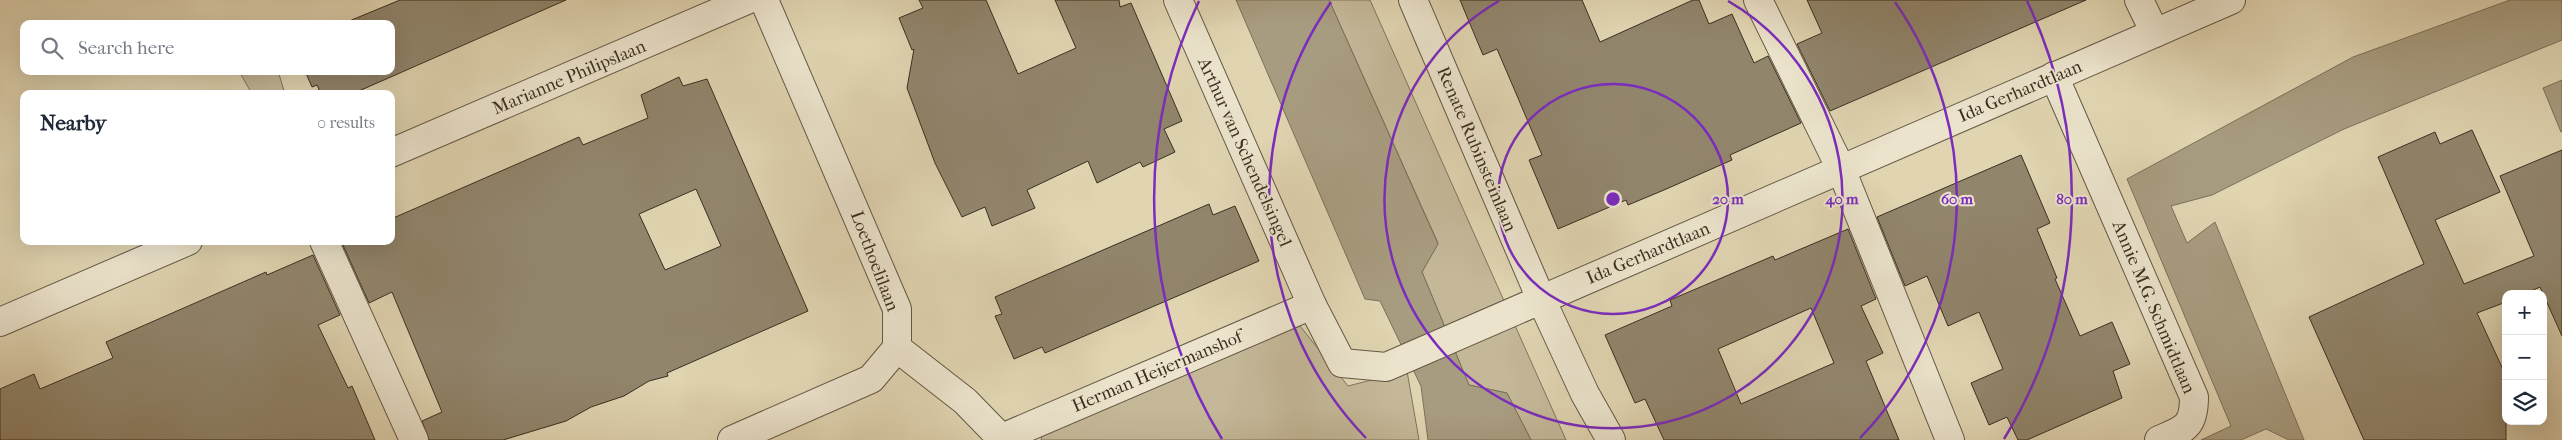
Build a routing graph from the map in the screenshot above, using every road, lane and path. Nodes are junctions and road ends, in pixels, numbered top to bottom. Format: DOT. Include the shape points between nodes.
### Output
graph roads {
  1 [pos="747,0"];
  2 [pos="764,0"];
  3 [pos="1178,0"];
  4 [pos="1413,0"];
  5 [pos="1758,0"];
  6 [pos="2139,0"];
  7 [pos="2231,0"];
  8 [pos="2155,33"];
  9 [pos="2054,76"];
  10 [pos="395,151"];
  11 [pos="1842,168"];
  12 [pos="179,245"];
  13 [pos="326,245"];
  14 [pos="1541,299"];
  15 [pos="1312,305"];
  16 [pos="0,322"];
  17 [pos="897,348"];
  18 [pos="1003,439"];
  19 [pos="414,440"];
  20 [pos="732,440"];
  21 [pos="1611,440"];
  22 [pos="1950,440"];
  23 [pos="2159,440"];
  1 -- 10 [label="street, Marianne Philipslaan"];
  2 -- 17 [label="street, Loethoelilaan" via="897,309"];
  3 -- 15 [label="street, Arthur van Schendelsingel"];
  4 -- 14 [label="street, Renate Rubinsteinlaan"];
  5 -- 11 [label="street"];
  6 -- 8 [label="street"];
  7 -- 8 [label="street, Ida Gerhardtlaan"];
  8 -- 9 [label="street, Ida Gerhardtlaan"];
  9 -- 11 [label="street, Ida Gerhardtlaan"];
  9 -- 23 [label="street, Annie M.G. Schmidtlaan" via="2194,397 2194,416 2183,430"];
  11 -- 14 [label="street, Ida Gerhardtlaan"];
  11 -- 22 [label="street"];
  12 -- 16 [label="street"];
  13 -- 19 [label="street"];
  14 -- 15 [label="street, Ida Gerhardtlaan" via="1386,367 1342,363"];
  14 -- 21 [label="street" via="1585,394"];
  15 -- 18 [label="street, Herman Heijermanshof"];
  17 -- 18 [label="street" via="965,401"];
  17 -- 20 [label="street" via="871,379"];
}
